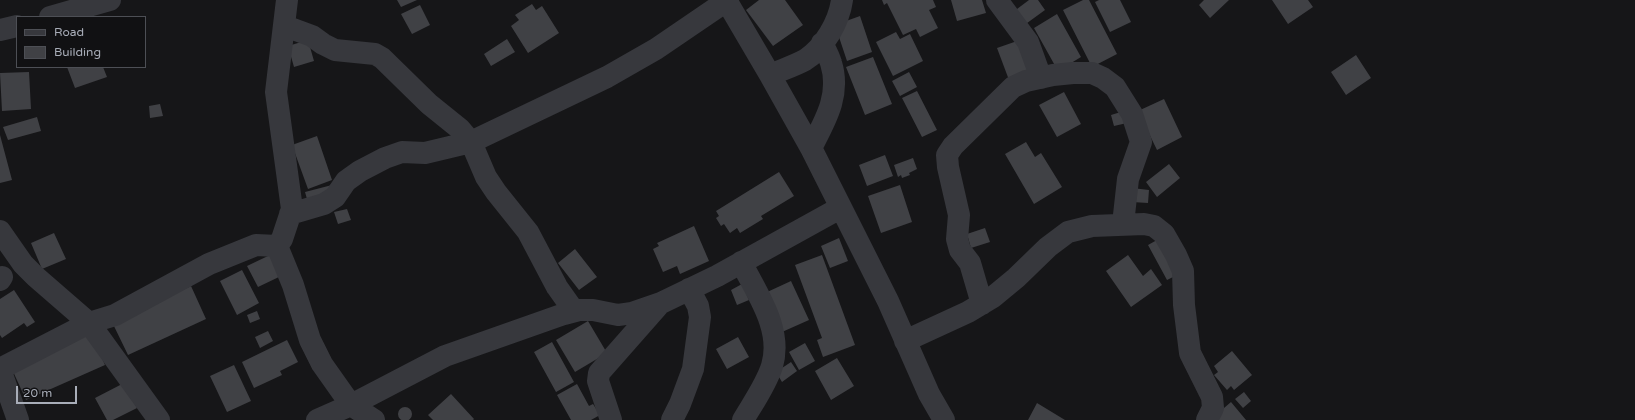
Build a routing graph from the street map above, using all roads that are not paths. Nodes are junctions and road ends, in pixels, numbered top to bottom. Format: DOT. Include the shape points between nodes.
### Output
graph roads {
  1 [pos="110,0"];
  2 [pos="287,0"];
  3 [pos="727,0"];
  4 [pos="842,0"];
  5 [pos="997,0"];
  6 [pos="54,16"];
  7 [pos="16,26"];
  8 [pos="285,26"];
  9 [pos="0,30"];
  10 [pos="822,43"];
  11 [pos="770,75"];
  12 [pos="1041,78"];
  13 [pos="471,142"];
  14 [pos="811,148"];
  15 [pos="840,208"];
  16 [pos="290,214"];
  17 [pos="1123,224"];
  18 [pos="0,231"];
  19 [pos="277,246"];
  20 [pos="741,262"];
  21 [pos="690,289"];
  22 [pos="661,303"];
  23 [pos="982,304"];
  24 [pos="574,311"];
  25 [pos="88,323"];
  26 [pos="905,341"];
  27 [pos="0,369"];
  28 [pos="351,405"];
  29 [pos="18,420"];
  30 [pos="159,420"];
  31 [pos="318,420"];
  32 [pos="374,420"];
  33 [pos="611,420"];
  34 [pos="672,420"];
  35 [pos="743,420"];
  36 [pos="944,420"];
  37 [pos="1207,420"];
  1 -- 6 [label="street"];
  2 -- 8 [label="street"];
  3 -- 11 [label="street"];
  3 -- 13 [label="street" via="656,49 607,77"];
  4 -- 10 [label="street" via="837,18"];
  5 -- 12 [label="street" via="1028,42"];
  7 -- 9 [label="street"];
  8 -- 13 [label="street" via="312,36 335,50 375,54 382,58"];
  8 -- 16 [label="street" via="276,92 292,209"];
  10 -- 11 [label="street" via="804,60"];
  10 -- 14 [label="street" via="831,63 834,100"];
  11 -- 14 [label="street"];
  12 -- 17 [label="street" via="1073,73 1092,74 1103,78 1115,87 1132,114 1141,142 1128,179"];
  12 -- 23 [label="street" via="1026,81 1012,88 947,155 959,215 957,238 960,250 970,263"];
  13 -- 16 [label="street" via="425,153 402,152 385,158 346,181 335,197 324,204"];
  13 -- 24 [label="street" via="486,177 528,232 557,287"];
  14 -- 15 [label="street"];
  15 -- 20 [label="street"];
  15 -- 26 [label="street" via="888,301"];
  16 -- 19 [label="street"];
  17 -- 23 [label="street" via="1092,226 1068,232"];
  17 -- 37 [label="street" via="1154,226 1164,234 1183,271 1190,352 1212,397 1213,408"];
  18 -- 25 [label="street" via="23,264"];
  19 -- 25 [label="street" via="256,245 209,264 115,315"];
  19 -- 28 [label="street" via="310,340 322,364"];
  20 -- 21 [label="street"];
  20 -- 35 [label="street" via="768,314 774,336 772,365"];
  21 -- 22 [label="street"];
  21 -- 34 [label="street" via="700,317 693,369"];
  22 -- 24 [label="street" via="618,315 593,310"];
  22 -- 33 [label="street" via="599,373 598,381"];
  23 -- 26 [label="street"];
  24 -- 28 [label="street" via="445,356"];
  25 -- 27 [label="street"];
  25 -- 30 [label="street"];
  26 -- 36 [label="street"];
  27 -- 29 [label="street"];
  28 -- 31 [label="street"];
  28 -- 32 [label="street"];
}
